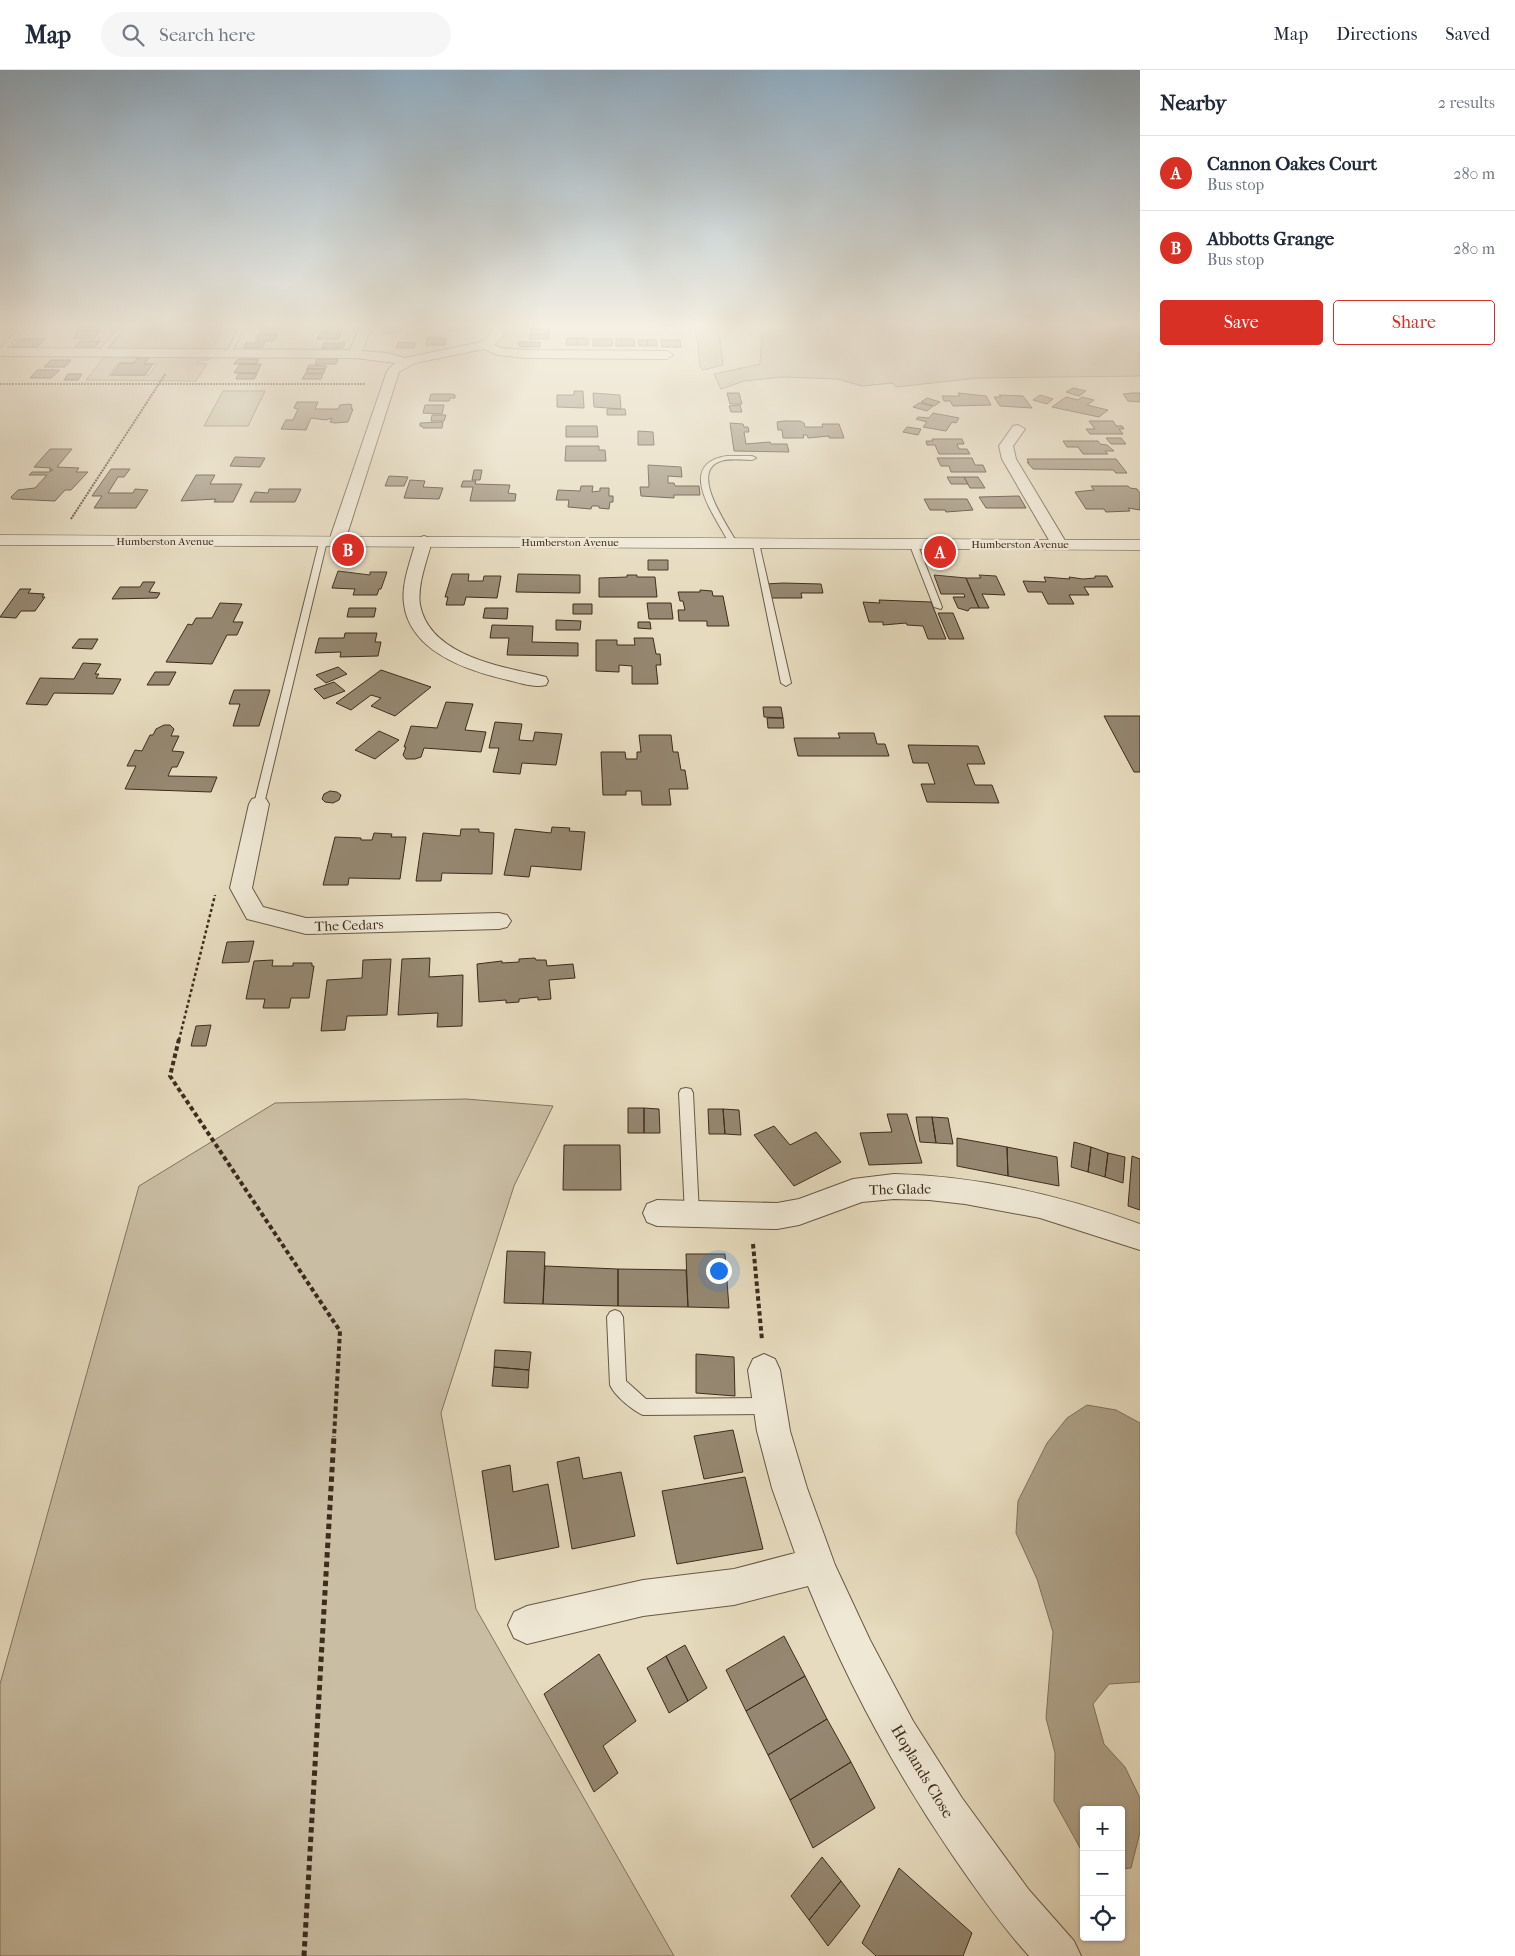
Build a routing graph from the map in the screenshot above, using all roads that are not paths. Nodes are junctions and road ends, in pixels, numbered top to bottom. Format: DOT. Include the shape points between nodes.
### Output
graph roads {
  1 [pos="377,414"];
  2 [pos="1018,429"];
  3 [pos="752,458"];
  4 [pos="0,540"];
  5 [pos="330,541"];
  6 [pos="424,542"];
  7 [pos="733,542"];
  8 [pos="755,543"];
  9 [pos="913,543"];
  10 [pos="1059,544"];
  11 [pos="1140,545"];
  12 [pos="938,606"];
  13 [pos="539,681"];
  14 [pos="786,683"];
  15 [pos="259,804"];
  16 [pos="499,921"];
  17 [pos="686,1093"];
  18 [pos="658,1213"];
  19 [pos="692,1214"];
  20 [pos="1140,1237"];
  21 [pos="615,1317"];
  22 [pos="766,1388"];
  23 [pos="817,1566"];
  24 [pos="527,1625"];
  25 [pos="1059,1956"];
  1 -- 5 [label="street"];
  2 -- 10 [label="street" via="1006,446 1009,459"];
  3 -- 7 [label="lane" via="712,462 705,477 708,498"];
  4 -- 5 [label="main road, Humberston Avenue"];
  5 -- 6 [label="main road, Humberston Avenue"];
  5 -- 15 [label="lane"];
  6 -- 7 [label="main road, Humberston Avenue"];
  6 -- 13 [label="street" via="412,604 414,615 430,637 442,648 474,665"];
  7 -- 8 [label="main road, Humberston Avenue"];
  8 -- 9 [label="main road, Humberston Avenue"];
  8 -- 14 [label="lane"];
  9 -- 10 [label="main road, Humberston Avenue"];
  9 -- 12 [label="lane"];
  10 -- 11 [label="main road, Humberston Avenue"];
  15 -- 16 [label="street, The Cedars" via="241,888 256,913 306,926"];
  17 -- 19 [label="lane"];
  18 -- 19 [label="street, The Glade"];
  19 -- 20 [label="street, The Glade" via="788,1215 861,1190 935,1188 970,1192 1062,1212"];
  21 -- 22 [label="lane" via="618,1385 643,1407"];
  22 -- 23 [label="street, Hoplands Close" via="780,1463"];
  23 -- 24 [label="street" via="734,1587 643,1598"];
  23 -- 25 [label="street, Hoplands Close" via="849,1640 938,1800 998,1884"];
}
